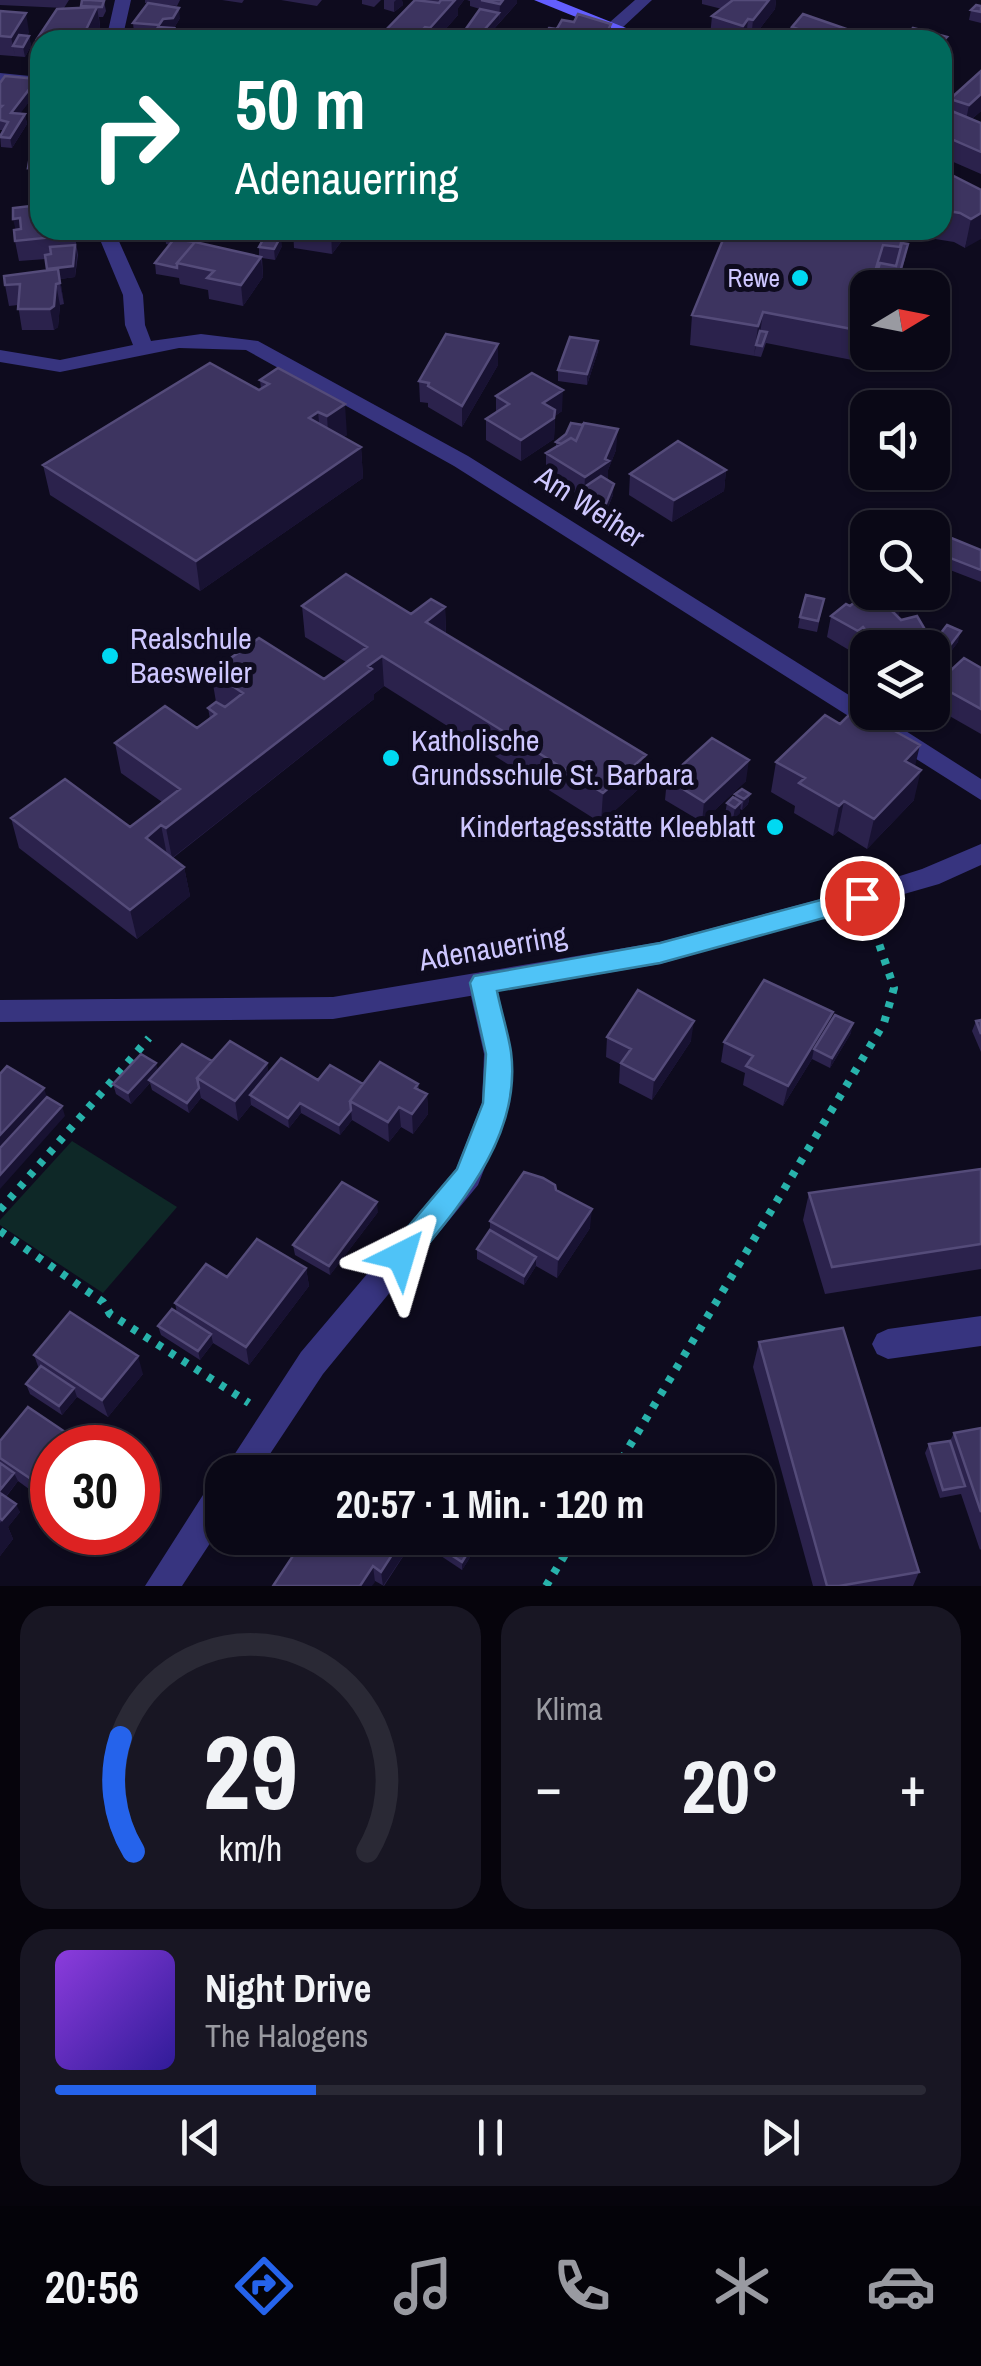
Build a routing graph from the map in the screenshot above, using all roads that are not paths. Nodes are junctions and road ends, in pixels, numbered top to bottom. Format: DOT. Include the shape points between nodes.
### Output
graph roads {
  1 [pos="124,0"];
  2 [pos="542,0"];
  3 [pos="644,0"];
  4 [pos="616,26"];
  5 [pos="116,30"];
  6 [pos="625,30"];
  7 [pos="0,78"];
  8 [pos="30,81"];
  9 [pos="109,240"];
  10 [pos="143,346"];
  11 [pos="0,356"];
  12 [pos="981,791"];
  13 [pos="981,854"];
  14 [pos="482,983"];
  15 [pos="0,1011"];
  16 [pos="981,1331"];
  17 [pos="888,1344"];
  18 [pos="250,1455"];
  19 [pos="205,1522"];
  20 [pos="162,1586"];
  1 -- 5 [label="street"];
  2 -- 4 [label="main road"];
  3 -- 4 [label="street"];
  4 -- 6 [label="main road"];
  7 -- 8 [label="street"];
  9 -- 10 [label="street" via="133,295"];
  10 -- 11 [label="street, Am Weiher" via="68,366"];
  10 -- 12 [label="street, Am Weiher" via="212,338 272,355 461,460"];
  13 -- 14 [label="street, Adenauerring" via="862,898 660,953"];
  14 -- 15 [label="street, Adenauerring" via="333,1008"];
  14 -- 18 [label="street" via="498,1054 496,1103 468,1176 312,1363"];
  16 -- 17 [label="street"];
  19 -- 20 [label="street"];
}
